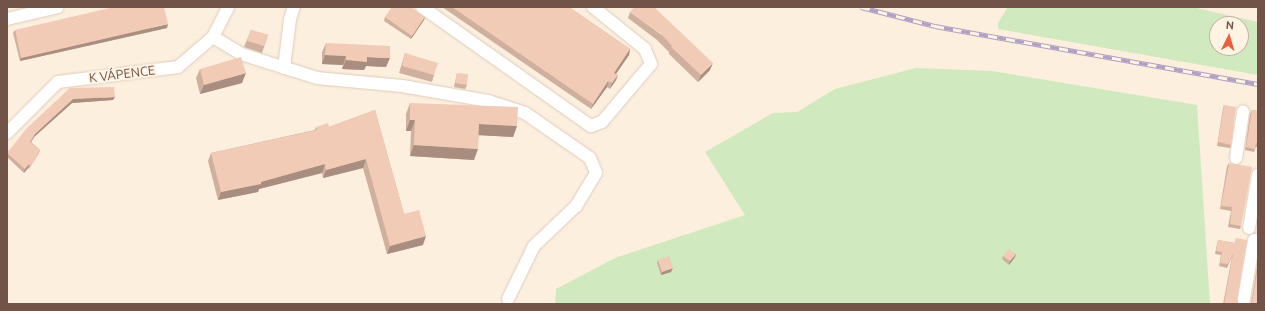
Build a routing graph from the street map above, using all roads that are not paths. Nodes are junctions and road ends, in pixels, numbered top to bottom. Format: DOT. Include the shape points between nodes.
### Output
graph roads {
  1 [pos="58,7"];
  2 [pos="228,7"];
  3 [pos="294,7"];
  4 [pos="422,7"];
  5 [pos="593,7"];
  6 [pos="7,19"];
  7 [pos="213,37"];
  8 [pos="284,68"];
  9 [pos="1243,112"];
  10 [pos="7,133"];
  11 [pos="1236,158"];
  12 [pos="1258,175"];
  13 [pos="1249,228"];
  14 [pos="1254,240"];
  15 [pos="508,299"];
  16 [pos="1243,304"];
  1 -- 6 [label="street"];
  2 -- 7 [label="street, K VÁPENCE"];
  3 -- 8 [label="street" via="290,19"];
  4 -- 5 [label="street" via="591,126 602,122 651,64 645,49"];
  7 -- 8 [label="street" via="241,54"];
  7 -- 10 [label="street, K VÁPENCE" via="178,66 58,82"];
  8 -- 15 [label="street" via="317,78 402,86 488,100 526,113 590,158 596,173 576,206 534,246"];
  9 -- 11 [label="street"];
  12 -- 13 [label="street"];
  14 -- 16 [label="street"];
}
